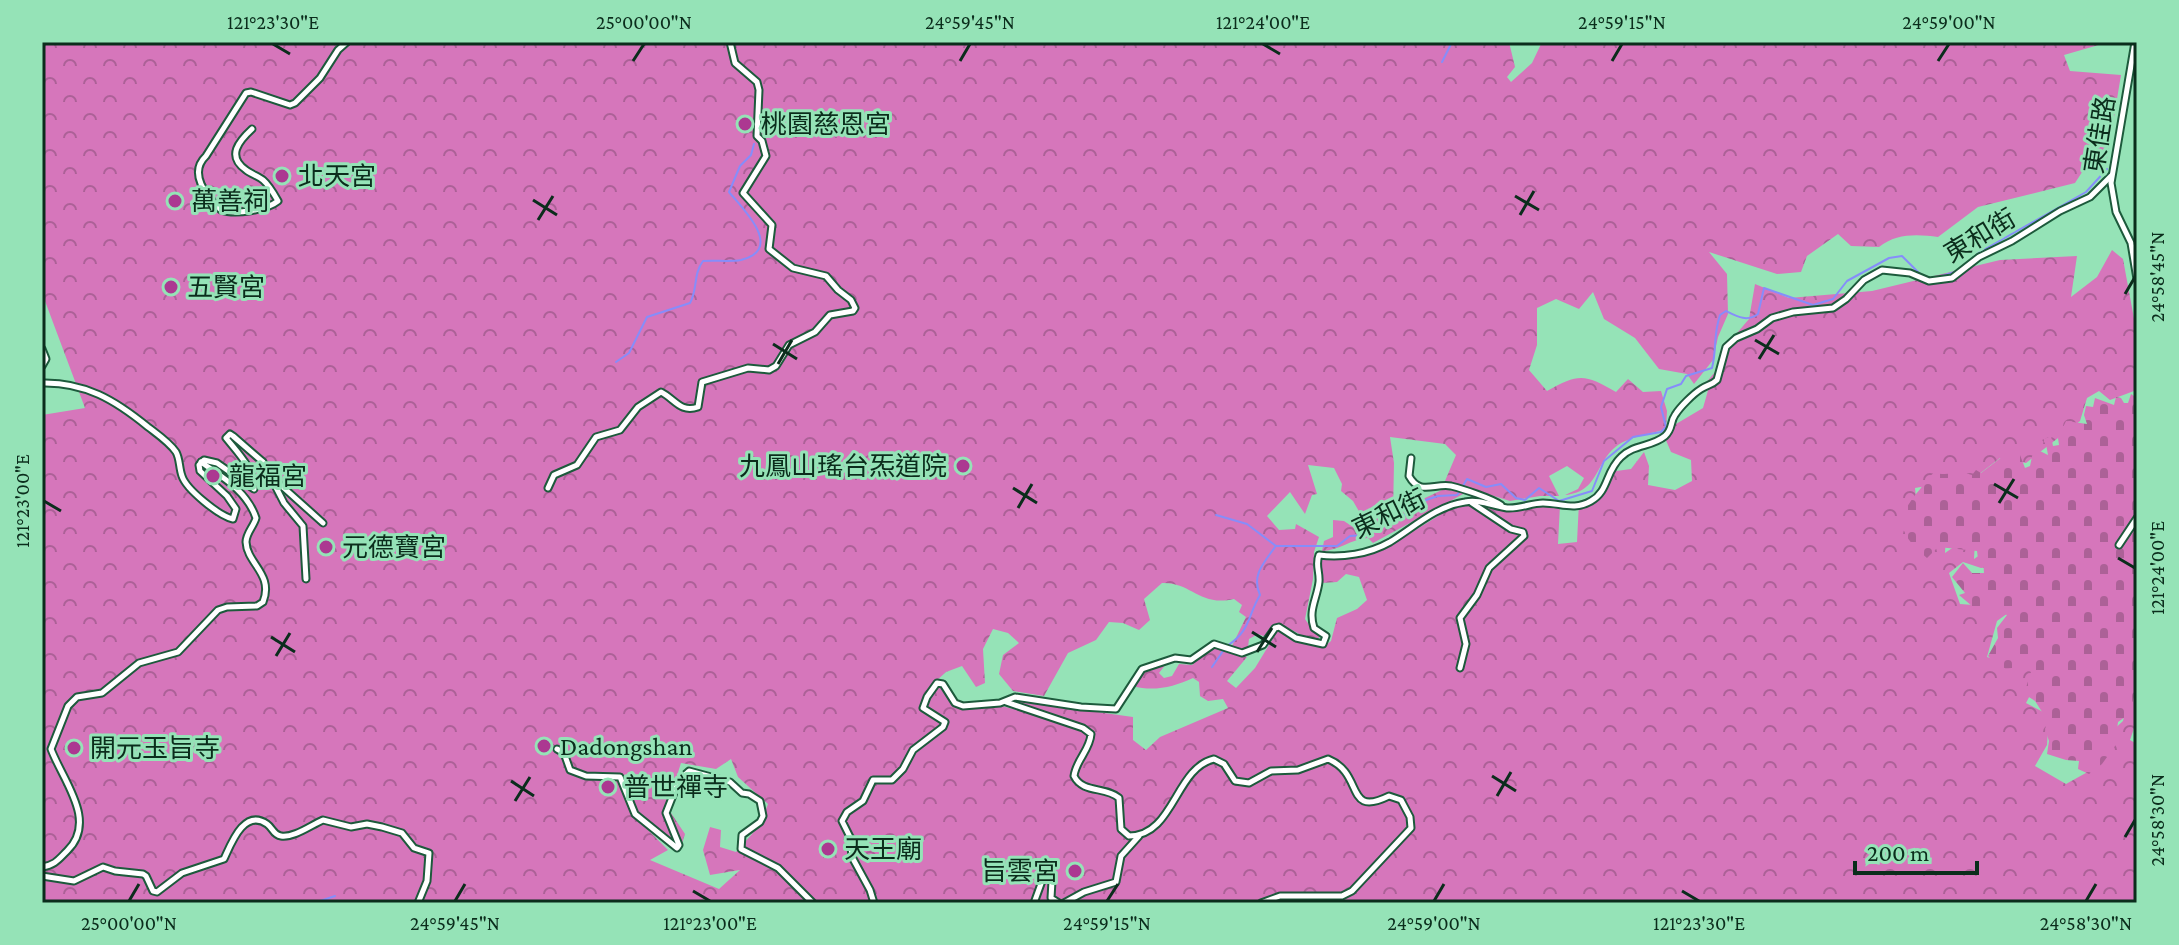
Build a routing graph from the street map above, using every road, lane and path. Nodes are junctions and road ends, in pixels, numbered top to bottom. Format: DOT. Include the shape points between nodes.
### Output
graph roads {
  1 [pos="347,42"];
  2 [pos="730,42"];
  3 [pos="2135,42"];
  4 [pos="252,129"];
  5 [pos="2111,176"];
  6 [pos="2137,279"];
  7 [pos="42,349"];
  8 [pos="42,366"];
  9 [pos="42,383"];
  10 [pos="1411,458"];
  11 [pos="200,461"];
  12 [pos="271,477"];
  13 [pos="548,488"];
  14 [pos="1468,501"];
  15 [pos="1503,507"];
  16 [pos="2137,518"];
  17 [pos="323,523"];
  18 [pos="2119,545"];
  19 [pos="306,579"];
  20 [pos="1460,668"];
  21 [pos="1006,702"];
  22 [pos="557,749"];
  23 [pos="1139,836"];
  24 [pos="42,867"];
  25 [pos="42,876"];
  26 [pos="418,903"];
  27 [pos="813,903"];
  28 [pos="874,903"];
  29 [pos="1034,903"];
  30 [pos="1061,903"];
  31 [pos="1261,903"];
  1 -- 4 [label="street" via="295,103 246,93 198,164 201,184 228,213 278,201 262,179 235,158 238,143"];
  2 -- 13 [label="street" via="735,63 752,75 759,90 757,136 766,156 743,193 772,225 769,249 793,268 826,276 855,308 830,315 808,337 789,345 769,370 748,368 702,382 698,407 677,406 661,392 638,407 620,430 596,437 577,465 554,475"];
  3 -- 5 [label="street, 東佳路"];
  5 -- 6 [label="street, 東佳路" via="2112,202 2131,243"];
  5 -- 15 [label="street, 東和街" via="2090,197 1979,257 1952,278 1929,281 1882,270 1833,308 1772,318 1726,347 1717,380 1674,415 1666,435 1623,455 1593,500 1576,507"];
  7 -- 8 [label="street"];
  9 -- 11 [label="street" via="71,384 128,410 177,453 189,487 233,519 236,509 200,471"];
  10 -- 15 [label="street" via="1409,476 1418,486 1448,486 1492,498"];
  11 -- 12 [label="street" via="217,463 254,489 246,465 226,438 230,434 263,462"];
  11 -- 24 [label="street" via="237,487 254,511 246,545 265,578 263,602 218,610 178,652 139,663 110,689 72,701 51,749 81,827 59,861"];
  12 -- 17 [label="street"];
  12 -- 19 [label="street" via="303,526"];
  14 -- 15 [label="street, 東和街"];
  14 -- 20 [label="street" via="1524,536 1489,568 1460,618 1466,644"];
  14 -- 21 [label="street, 東和街" via="1433,514 1371,550 1319,555 1311,615 1314,628 1326,636 1323,644 1296,638 1279,627 1263,645 1242,653 1214,644 1191,660 1170,658 1142,669 1116,709 1015,697"];
  16 -- 18 [label="street"];
  21 -- 23 [label="street" via="1087,730 1091,737 1076,763 1077,783 1112,793 1121,804 1121,829"];
  21 -- 28 [label="street" via="963,706 937,683 923,708 943,718 943,727 913,750 892,780 873,780 863,801 844,816 852,857"];
  22 -- 27 [label="street" via="564,753 568,768 579,774 620,777 635,814 677,848 666,813 689,771 730,782 755,797 763,816 742,835 741,849 778,868"];
  23 -- 30 [label="street" via="1121,856 1116,882"];
  23 -- 31 [label="street" via="1154,828 1198,764 1214,759 1235,781 1249,783 1271,771 1298,770 1328,759 1349,777 1361,801 1375,803 1389,796 1401,800 1411,828 1352,891 1342,896 1280,896"];
  25 -- 26 [label="street" via="74,881 103,867 143,874 157,892 182,873 224,859 244,824 266,823 284,837 323,820 402,833 414,848 429,853 427,881"];
  29 -- 30 [label="street" via="1049,876 1051,898"];
}
